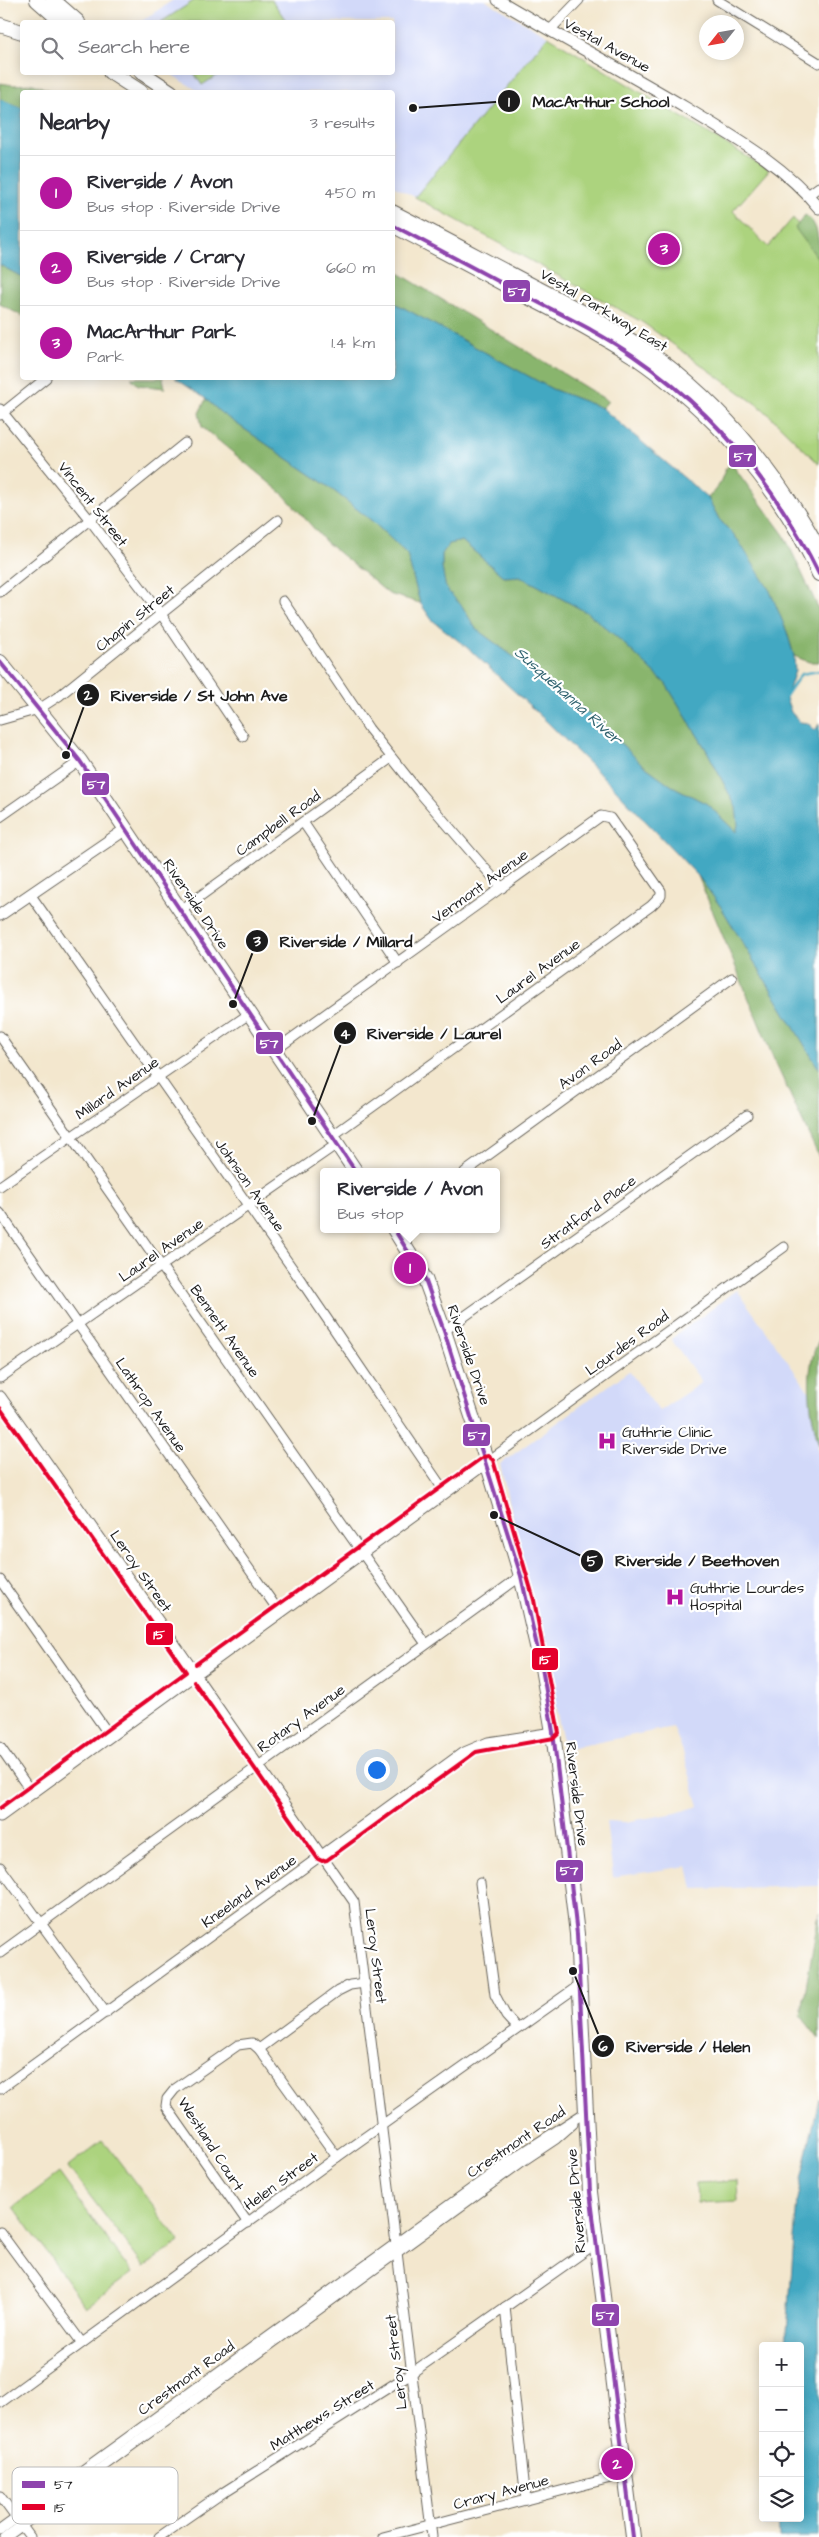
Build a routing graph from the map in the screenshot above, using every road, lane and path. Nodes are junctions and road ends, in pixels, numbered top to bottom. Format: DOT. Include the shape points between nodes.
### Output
graph roads {
  1 [pos="37,0"];
  2 [pos="498,0"];
  3 [pos="579,0"];
  4 [pos="717,0"];
  5 [pos="55,2"];
  6 [pos="60,20"];
  7 [pos="76,20"];
  8 [pos="0,25"];
  9 [pos="550,30"];
  10 [pos="20,31"];
  11 [pos="819,63"];
  12 [pos="115,75"];
  13 [pos="127,75"];
  14 [pos="146,75"];
  15 [pos="138,90"];
  16 [pos="149,90"];
  17 [pos="169,90"];
  18 [pos="819,187"];
  19 [pos="808,195"];
  20 [pos="819,208"];
  21 [pos="395,214"];
  22 [pos="395,226"];
  23 [pos="43,380"];
  24 [pos="1,412"];
  25 [pos="185,443"];
  26 [pos="90,520"];
  27 [pos="278,520"];
  28 [pos="819,548"];
  29 [pos="819,574"];
  30 [pos="0,592"];
  31 [pos="283,601"];
  32 [pos="161,614"];
  33 [pos="0,662"];
  34 [pos="38,709"];
  35 [pos="0,720"];
  36 [pos="243,736"];
  37 [pos="392,758"];
  38 [pos="80,762"];
  39 [pos="0,818"];
  40 [pos="303,822"];
  41 [pos="126,829"];
  42 [pos="502,888"];
  43 [pos="30,894"];
  44 [pos="661,896"];
  45 [pos="181,910"];
  46 [pos="0,915"];
  47 [pos="398,963"];
  48 [pos="732,978"];
  49 [pos="249,1014"];
  50 [pos="0,1036"];
  51 [pos="274,1051"];
  52 [pos="158,1077"];
  53 [pos="747,1115"];
  54 [pos="71,1137"];
  55 [pos="334,1140"];
  56 [pos="353,1168"];
  57 [pos="471,1168"];
  58 [pos="0,1186"];
  59 [pos="248,1206"];
  60 [pos="0,1213"];
  61 [pos="396,1233"];
  62 [pos="784,1247"];
  63 [pos="162,1266"];
  64 [pos="78,1324"];
  65 [pos="444,1331"];
  66 [pos="0,1378"];
  67 [pos="0,1397"];
  68 [pos="487,1462"];
  69 [pos="445,1492"];
  70 [pos="362,1553"];
  71 [pos="521,1576"];
  72 [pos="0,1580"];
  73 [pos="280,1613"];
  74 [pos="426,1644"];
  75 [pos="195,1674"];
  76 [pos="553,1732"];
  77 [pos="110,1736"];
  78 [pos="0,1747"];
  79 [pos="260,1766"];
  80 [pos="32,1793"];
  81 [pos="0,1816"];
  82 [pos="323,1855"];
  83 [pos="0,1867"];
  84 [pos="480,1883"];
  85 [pos="41,1923"];
  86 [pos="0,1953"];
  87 [pos="365,1982"];
  88 [pos="581,1984"];
  89 [pos="106,2013"];
  90 [pos="517,2028"];
  91 [pos="259,2049"];
  92 [pos="0,2089"];
  93 [pos="586,2112"];
  94 [pos="381,2126"];
  95 [pos="337,2157"];
  96 [pos="248,2223"];
  97 [pos="0,2232"];
  98 [pos="595,2244"];
  99 [pos="396,2248"];
  100 [pos="504,2307"];
  101 [pos="82,2343"];
  102 [pos="413,2372"];
  103 [pos="0,2403"];
  104 [pos="94,2467"];
  105 [pos="626,2474"];
  106 [pos="0,2496"];
  107 [pos="526,2500"];
  108 [pos="12,2512"];
  109 [pos="14,2524"];
  110 [pos="17,2524"];
  111 [pos="20,2524"];
  112 [pos="178,2524"];
  113 [pos="178,2524"];
  114 [pos="430,2524"];
  115 [pos="0,2530"];
  116 [pos="6,2537"];
  117 [pos="30,2537"];
  118 [pos="159,2537"];
  119 [pos="383,2537"];
  120 [pos="432,2537"];
  121 [pos="633,2537"];
  1 -- 6 [label="main road"];
  2 -- 9 [label="street, Vestal Avenue"];
  3 -- 9 [label="street"];
  4 -- 11 [label="street"];
  5 -- 7 [label="main road"];
  8 -- 10 [label="main road"];
  9 -- 19 [label="street, Vestal Avenue" via="757,151"];
  12 -- 15 [label="main road"];
  13 -- 16 [label="main road"];
  14 -- 17 [label="main road"];
  18 -- 19 [label="street"];
  19 -- 20 [label="street, Vestal Avenue"];
  21 -- 28 [label="main road, Vestal Parkway East" via="569,305 660,361 710,404 742,438 793,504"];
  22 -- 29 [label="main road, Vestal Parkway East" via="570,318 631,354 669,383 715,424 759,475 789,517"];
  23 -- 24 [label="street"];
  24 -- 26 [label="street, Vincent Street"];
  25 -- 26 [label="street"];
  26 -- 30 [label="street"];
  26 -- 32 [label="street, Vincent Street"];
  27 -- 32 [label="street, Chapin Street"];
  31 -- 37 [label="street"];
  32 -- 34 [label="street, Chapin Street" via="59,696"];
  32 -- 36 [label="street, Vincent Street"];
  33 -- 34 [label="main road, Riverside Drive"];
  34 -- 35 [label="street, Chapin Street"];
  34 -- 38 [label="main road, Riverside Drive"];
  37 -- 40 [label="street, Campbell Road"];
  37 -- 42 [label="street"];
  38 -- 39 [label="street"];
  38 -- 41 [label="main road, Riverside Drive"];
  40 -- 45 [label="street, Campbell Road"];
  40 -- 47 [label="street"];
  41 -- 43 [label="street"];
  41 -- 45 [label="main road, Riverside Drive"];
  42 -- 44 [label="street, Vermont Avenue" via="596,818 606,815 661,891"];
  42 -- 47 [label="street, Vermont Avenue"];
  43 -- 46 [label="street"];
  43 -- 52 [label="street, Johnson Avenue"];
  44 -- 55 [label="street, Laurel Avenue"];
  45 -- 49 [label="main road, Riverside Drive"];
  47 -- 51 [label="street, Vermont Avenue"];
  48 -- 57 [label="street, Avon Road"];
  49 -- 51 [label="main road, Riverside Drive"];
  49 -- 52 [label="street, Millard Avenue"];
  50 -- 54 [label="street, Bennett Avenue"];
  51 -- 55 [label="main road, Riverside Drive"];
  52 -- 54 [label="street, Millard Avenue"];
  52 -- 59 [label="street, Johnson Avenue"];
  53 -- 65 [label="street, Stratford Place"];
  54 -- 58 [label="street, Millard Avenue"];
  54 -- 63 [label="street, Bennett Avenue"];
  55 -- 56 [label="main road, Riverside Drive"];
  55 -- 59 [label="street, Laurel Avenue"];
  59 -- 63 [label="street, Laurel Avenue"];
  59 -- 69 [label="street, Johnson Avenue"];
  60 -- 64 [label="street, Lathrop Avenue"];
  61 -- 65 [label="main road, Riverside Drive" via="425,1279"];
  62 -- 68 [label="street, Lourdes Road"];
  63 -- 64 [label="street, Laurel Avenue"];
  63 -- 70 [label="street, Bennett Avenue"];
  64 -- 66 [label="street, Laurel Avenue"];
  64 -- 73 [label="street, Lathrop Avenue"];
  65 -- 68 [label="main road, Riverside Drive"];
  67 -- 75 [label="street, Leroy Street"];
  68 -- 69 [label="street"];
  68 -- 71 [label="main road, Riverside Drive"];
  69 -- 70 [label="street"];
  70 -- 73 [label="street"];
  70 -- 74 [label="street, Bennett Avenue"];
  71 -- 74 [label="street, Rotary Avenue"];
  71 -- 76 [label="main road, Riverside Drive"];
  72 -- 77 [label="street"];
  73 -- 75 [label="street"];
  74 -- 79 [label="street, Rotary Avenue"];
  75 -- 77 [label="street"];
  75 -- 79 [label="street, Leroy Street"];
  76 -- 82 [label="street, Kneeland Avenue" via="474,1746"];
  76 -- 88 [label="main road, Riverside Drive"];
  77 -- 80 [label="street"];
  78 -- 80 [label="street"];
  79 -- 82 [label="street, Leroy Street"];
  79 -- 85 [label="street, Rotary Avenue"];
  80 -- 81 [label="street"];
  82 -- 87 [label="street, Leroy Street" via="354,1902"];
  82 -- 89 [label="street, Kneeland Avenue"];
  83 -- 85 [label="street"];
  84 -- 90 [label="street" via="495,1995"];
  85 -- 86 [label="street, Rotary Avenue"];
  85 -- 89 [label="street"];
  87 -- 91 [label="street" via="338,1992"];
  87 -- 94 [label="street, Leroy Street"];
  88 -- 90 [label="street, Helen Street"];
  88 -- 93 [label="main road, Riverside Drive"];
  89 -- 92 [label="street, Kneeland Avenue"];
  90 -- 94 [label="street, Helen Street"];
  91 -- 95 [label="street"];
  91 -- 96 [label="street, Westland Court" via="252,2043 238,2045 175,2089 166,2102"];
  93 -- 98 [label="main road, Riverside Drive"];
  93 -- 99 [label="street, Crestmont Road" via="556,2139 493,2178"];
  94 -- 95 [label="street, Helen Street"];
  94 -- 99 [label="street, Leroy Street"];
  95 -- 96 [label="street, Helen Street"];
  96 -- 101 [label="street, Helen Street"];
  97 -- 101 [label="street"];
  98 -- 100 [label="street, Matthews Street"];
  98 -- 105 [label="main road, Riverside Drive"];
  99 -- 102 [label="street, Leroy Street"];
  99 -- 104 [label="street, Crestmont Road"];
  100 -- 102 [label="street, Matthews Street"];
  100 -- 107 [label="street"];
  101 -- 103 [label="street, Helen Street"];
  102 -- 112 [label="street, Matthews Street"];
  102 -- 114 [label="street, Leroy Street"];
  105 -- 107 [label="street, Crary Avenue"];
  105 -- 121 [label="main road, Riverside Drive"];
  106 -- 108 [label="street"];
  107 -- 114 [label="street, Crary Avenue"];
  109 -- 115 [label="street, Crestmont Road"];
  110 -- 116 [label="street, Crestmont Road"];
  111 -- 117 [label="street"];
  113 -- 118 [label="street, Matthews Street"];
  114 -- 119 [label="street, Crary Avenue"];
  114 -- 120 [label="street, Leroy Street"];
}
